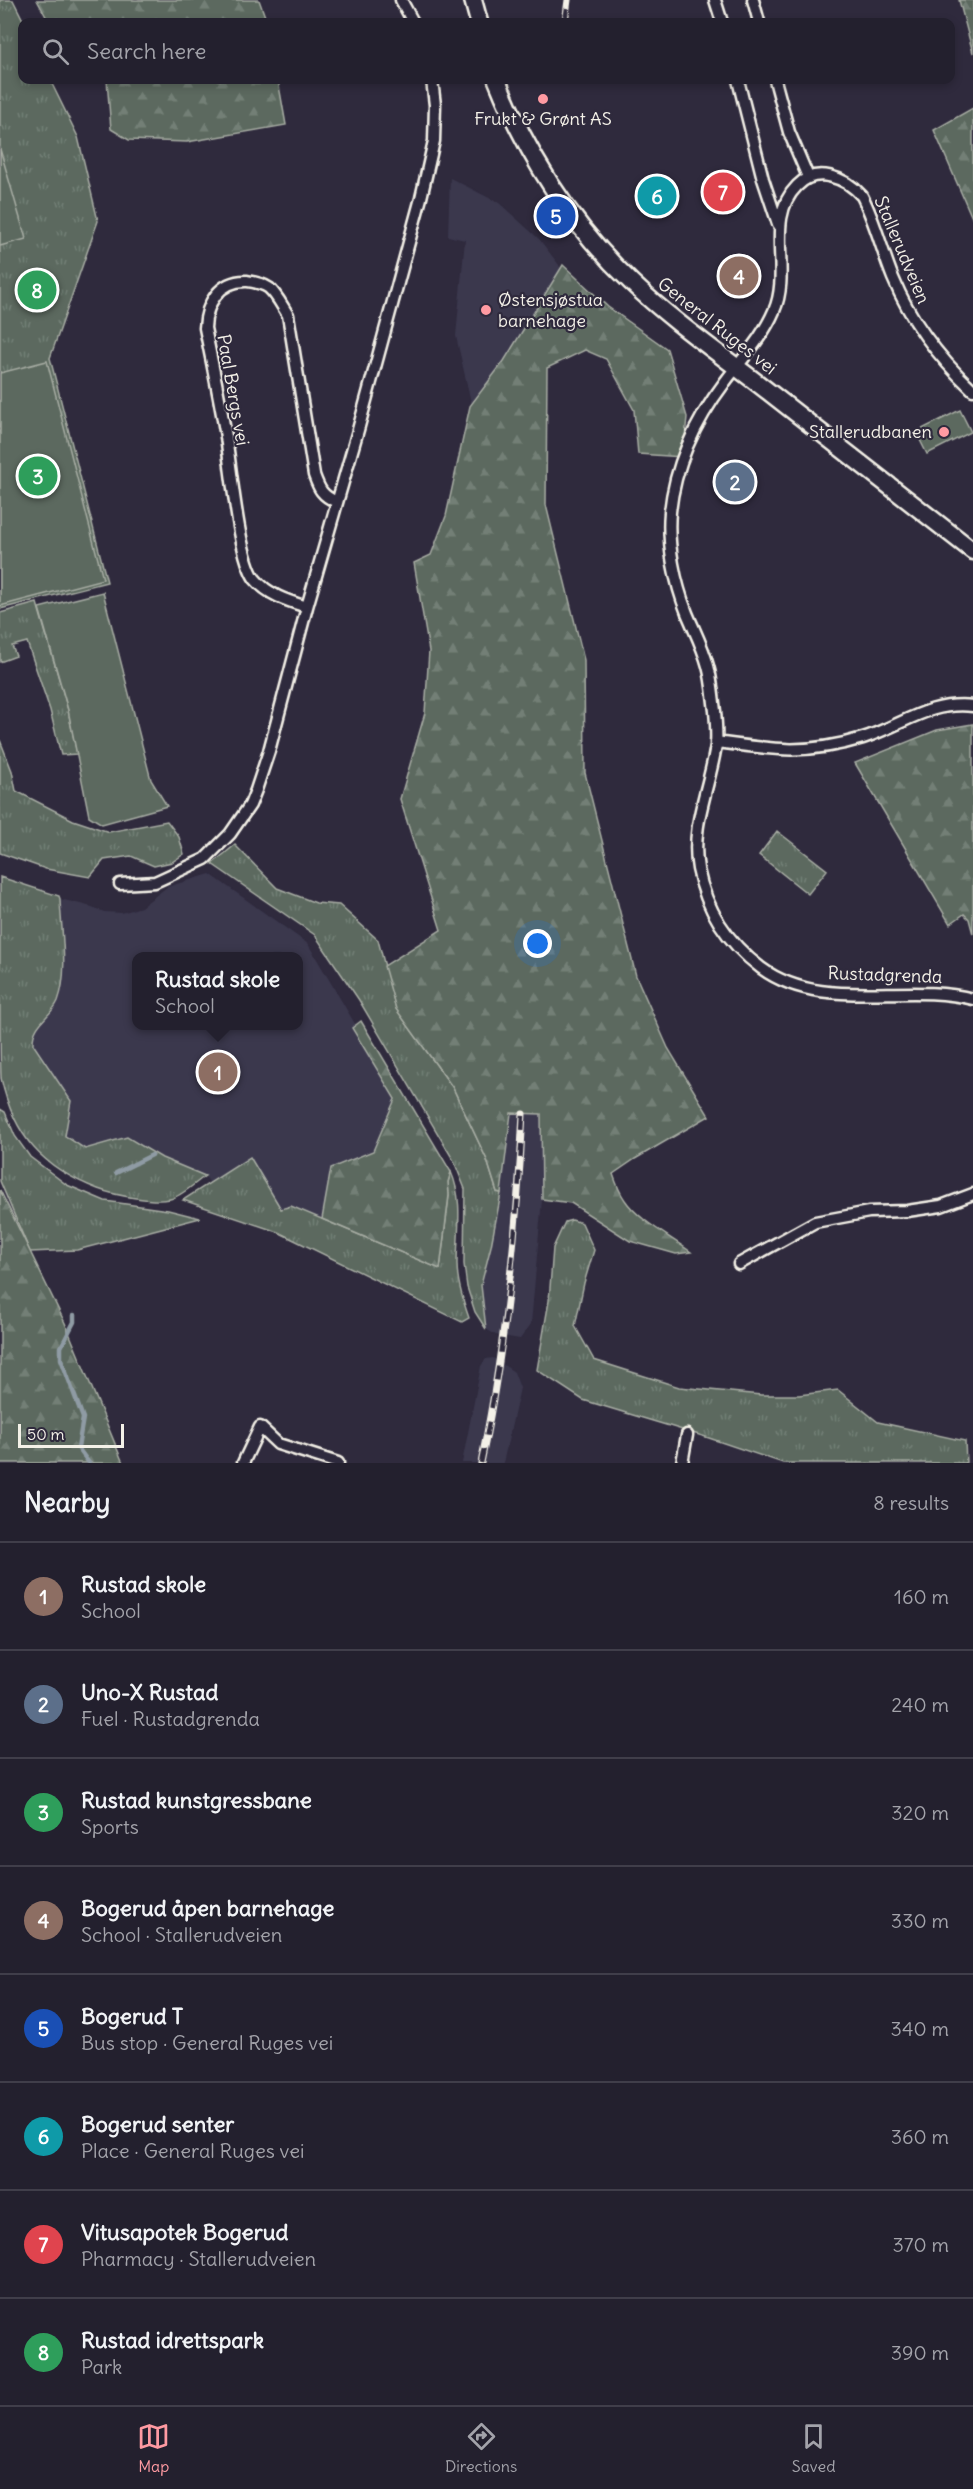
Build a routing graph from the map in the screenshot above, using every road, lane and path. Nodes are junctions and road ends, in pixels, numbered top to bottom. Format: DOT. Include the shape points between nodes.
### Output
graph roads {
  1 [pos="401,0"];
  2 [pos="473,0"];
  3 [pos="715,0"];
  4 [pos="753,0"];
  5 [pos="411,18"];
  6 [pos="479,18"];
  7 [pos="721,18"];
  8 [pos="758,18"];
  9 [pos="432,84"];
  10 [pos="499,84"];
  11 [pos="739,84"];
  12 [pos="776,84"];
  13 [pos="808,177"];
  14 [pos="780,230"];
  15 [pos="737,367"];
  16 [pos="973,390"];
  17 [pos="337,502"];
  18 [pos="973,551"];
  19 [pos="307,607"];
  20 [pos="973,706"];
  21 [pos="716,742"];
  22 [pos="120,884"];
  23 [pos="973,999"];
  24 [pos="973,1194"];
  25 [pos="739,1264"];
  26 [pos="687,1435"];
  27 [pos="314,1460"];
  28 [pos="243,1463"];
  29 [pos="338,1463"];
  30 [pos="682,1463"];
  1 -- 5 [label="street"];
  2 -- 6 [label="main road"];
  3 -- 7 [label="street"];
  4 -- 8 [label="street"];
  9 -- 17 [label="street" via="435,115 431,154"];
  10 -- 15 [label="main road, General Ruges vei" via="538,167 588,237 646,296"];
  11 -- 14 [label="street"];
  12 -- 13 [label="street" via="789,132"];
  13 -- 14 [label="street" via="784,204"];
  13 -- 16 [label="street, Stallerudveien" via="817,174 837,178 862,196 912,316 937,354"];
  14 -- 15 [label="street" via="783,271 779,299 766,327"];
  15 -- 18 [label="main road, General Ruges vei"];
  15 -- 21 [label="street, Rustadgrenda" via="705,412 686,448 670,513 675,569 710,675"];
  17 -- 19 [label="street"];
  17 -- 19 [label="street, Paal Bergs vei" via="324,495 314,475 288,315 260,283 236,281 226,285 210,302 205,328 243,540 256,579 284,600"];
  19 -- 22 [label="street" via="268,757 242,818 205,859 155,882"];
  20 -- 21 [label="street" via="939,707 865,737 821,749 769,750"];
  21 -- 23 [label="street, Rustadgrenda" via="696,831 696,850 706,898 733,942 763,969 822,991 941,992"];
  24 -- 25 [label="street" via="941,1206 869,1212 815,1222"];
  26 -- 30 [label="street"];
  27 -- 28 [label="street" via="275,1443 260,1427"];
  27 -- 29 [label="street"];
}
